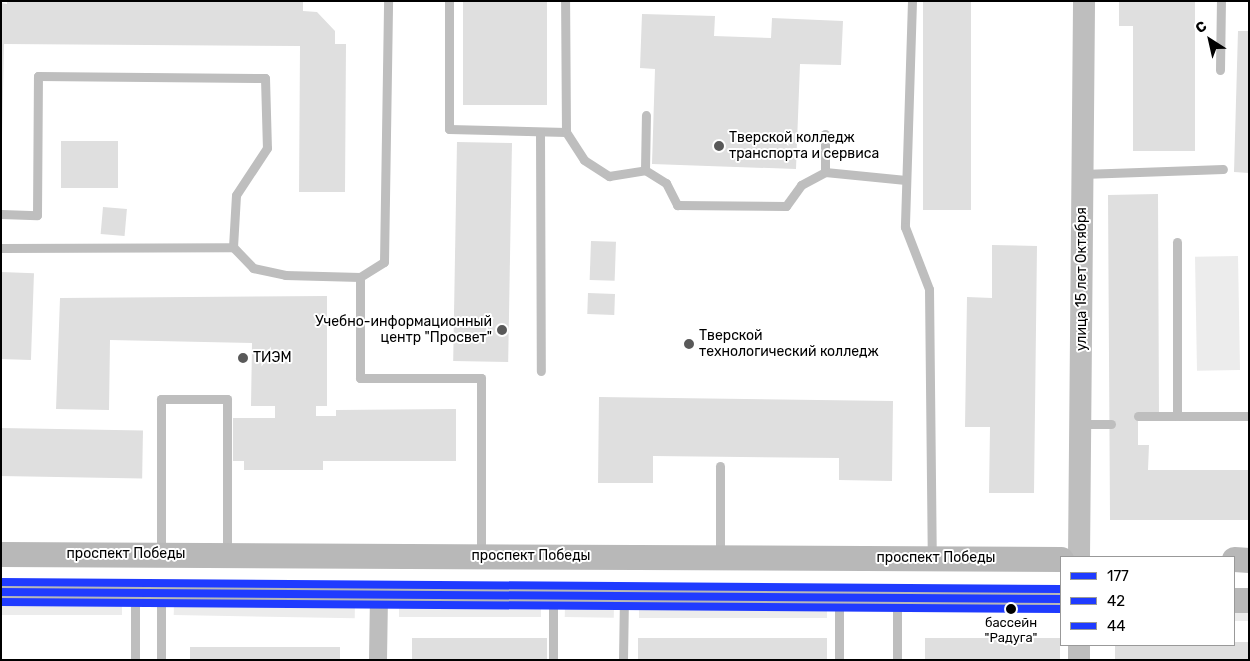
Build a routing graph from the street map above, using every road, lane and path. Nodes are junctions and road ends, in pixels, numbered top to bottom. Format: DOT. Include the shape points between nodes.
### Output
graph roads {
  1 [pos="388,1"];
  2 [pos="449,1"];
  3 [pos="565,1"];
  4 [pos="912,1"];
  5 [pos="1084,1"];
  6 [pos="1221,1"];
  7 [pos="1220,70"];
  8 [pos="646,115"];
  9 [pos="540,132"];
  10 [pos="566,132"];
  11 [pos="825,134"];
  12 [pos="1223,169"];
  13 [pos="645,170"];
  14 [pos="825,172"];
  15 [pos="1082,174"];
  16 [pos="906,180"];
  17 [pos="1,214"];
  18 [pos="1178,242"];
  19 [pos="1,248"];
  20 [pos="233,248"];
  21 [pos="360,277"];
  22 [pos="541,371"];
  23 [pos="1138,416"];
  24 [pos="1177,416"];
  25 [pos="1249,416"];
  26 [pos="1080,424"];
  27 [pos="1111,424"];
  28 [pos="720,466"];
  29 [pos="1,554"];
  30 [pos="161,555"];
  31 [pos="227,555"];
  32 [pos="480,556"];
  33 [pos="1079,556"];
  34 [pos="720,557"];
  35 [pos="932,558"];
  36 [pos="1060,559"];
  37 [pos="1235,559"];
  38 [pos="1249,560"];
  39 [pos="1,592"];
  40 [pos="136,593"];
  41 [pos="162,593"];
  42 [pos="379,594"];
  43 [pos="553,596"];
  44 [pos="624,596"];
  45 [pos="839,598"];
  46 [pos="897,598"];
  47 [pos="1060,599"];
  48 [pos="1235,600"];
  49 [pos="1249,600"];
  50 [pos="1079,646"];
  51 [pos="135,660"];
  52 [pos="161,660"];
  53 [pos="378,660"];
  54 [pos="553,660"];
  55 [pos="623,660"];
  56 [pos="839,660"];
  57 [pos="897,660"];
  58 [pos="1079,660"];
  1 -- 21 [label="lane" via="384,262"];
  2 -- 9 [label="lane" via="449,129"];
  3 -- 10 [label="lane"];
  4 -- 16 [label="lane"];
  5 -- 15 [label="street, улица 15 лет Октября"];
  6 -- 7 [label="lane"];
  8 -- 13 [label="lane"];
  9 -- 10 [label="lane"];
  9 -- 22 [label="lane"];
  10 -- 13 [label="lane" via="584,160 609,176"];
  11 -- 14 [label="lane"];
  12 -- 15 [label="lane"];
  13 -- 14 [label="lane" via="666,183 677,205 786,206 801,185"];
  14 -- 16 [label="lane"];
  15 -- 26 [label="street, улица 15 лет Октября"];
  16 -- 35 [label="lane" via="905,227 929,289"];
  17 -- 20 [label="lane" via="37,215 38,76 265,78 267,148 236,195"];
  18 -- 24 [label="lane"];
  19 -- 20 [label="lane"];
  20 -- 21 [label="lane" via="253,268 285,275"];
  21 -- 32 [label="lane" via="360,378 481,378"];
  23 -- 24 [label="lane"];
  24 -- 25 [label="lane"];
  26 -- 27 [label="lane"];
  26 -- 33 [label="street, улица 15 лет Октября"];
  28 -- 34 [label="lane"];
  29 -- 30 [label="main road, проспект Победы"];
  30 -- 31 [label="main road, проспект Победы"];
  30 -- 31 [label="lane" via="161,399 227,399"];
  31 -- 32 [label="main road, проспект Победы"];
  32 -- 34 [label="main road, проспект Победы"];
  34 -- 35 [label="main road, проспект Победы"];
  35 -- 36 [label="main road, проспект Победы"];
  37 -- 38 [label="main road"];
  39 -- 40 [label="main road"];
  40 -- 41 [label="main road"];
  40 -- 51 [label="lane"];
  41 -- 42 [label="main road"];
  41 -- 52 [label="lane"];
  42 -- 43 [label="main road"];
  42 -- 53 [label="street"];
  43 -- 44 [label="main road"];
  43 -- 54 [label="lane"];
  44 -- 45 [label="main road"];
  44 -- 55 [label="lane"];
  45 -- 46 [label="main road"];
  45 -- 56 [label="lane"];
  46 -- 47 [label="main road"];
  46 -- 57 [label="lane"];
  48 -- 49 [label="main road"];
  50 -- 58 [label="street"];
}
